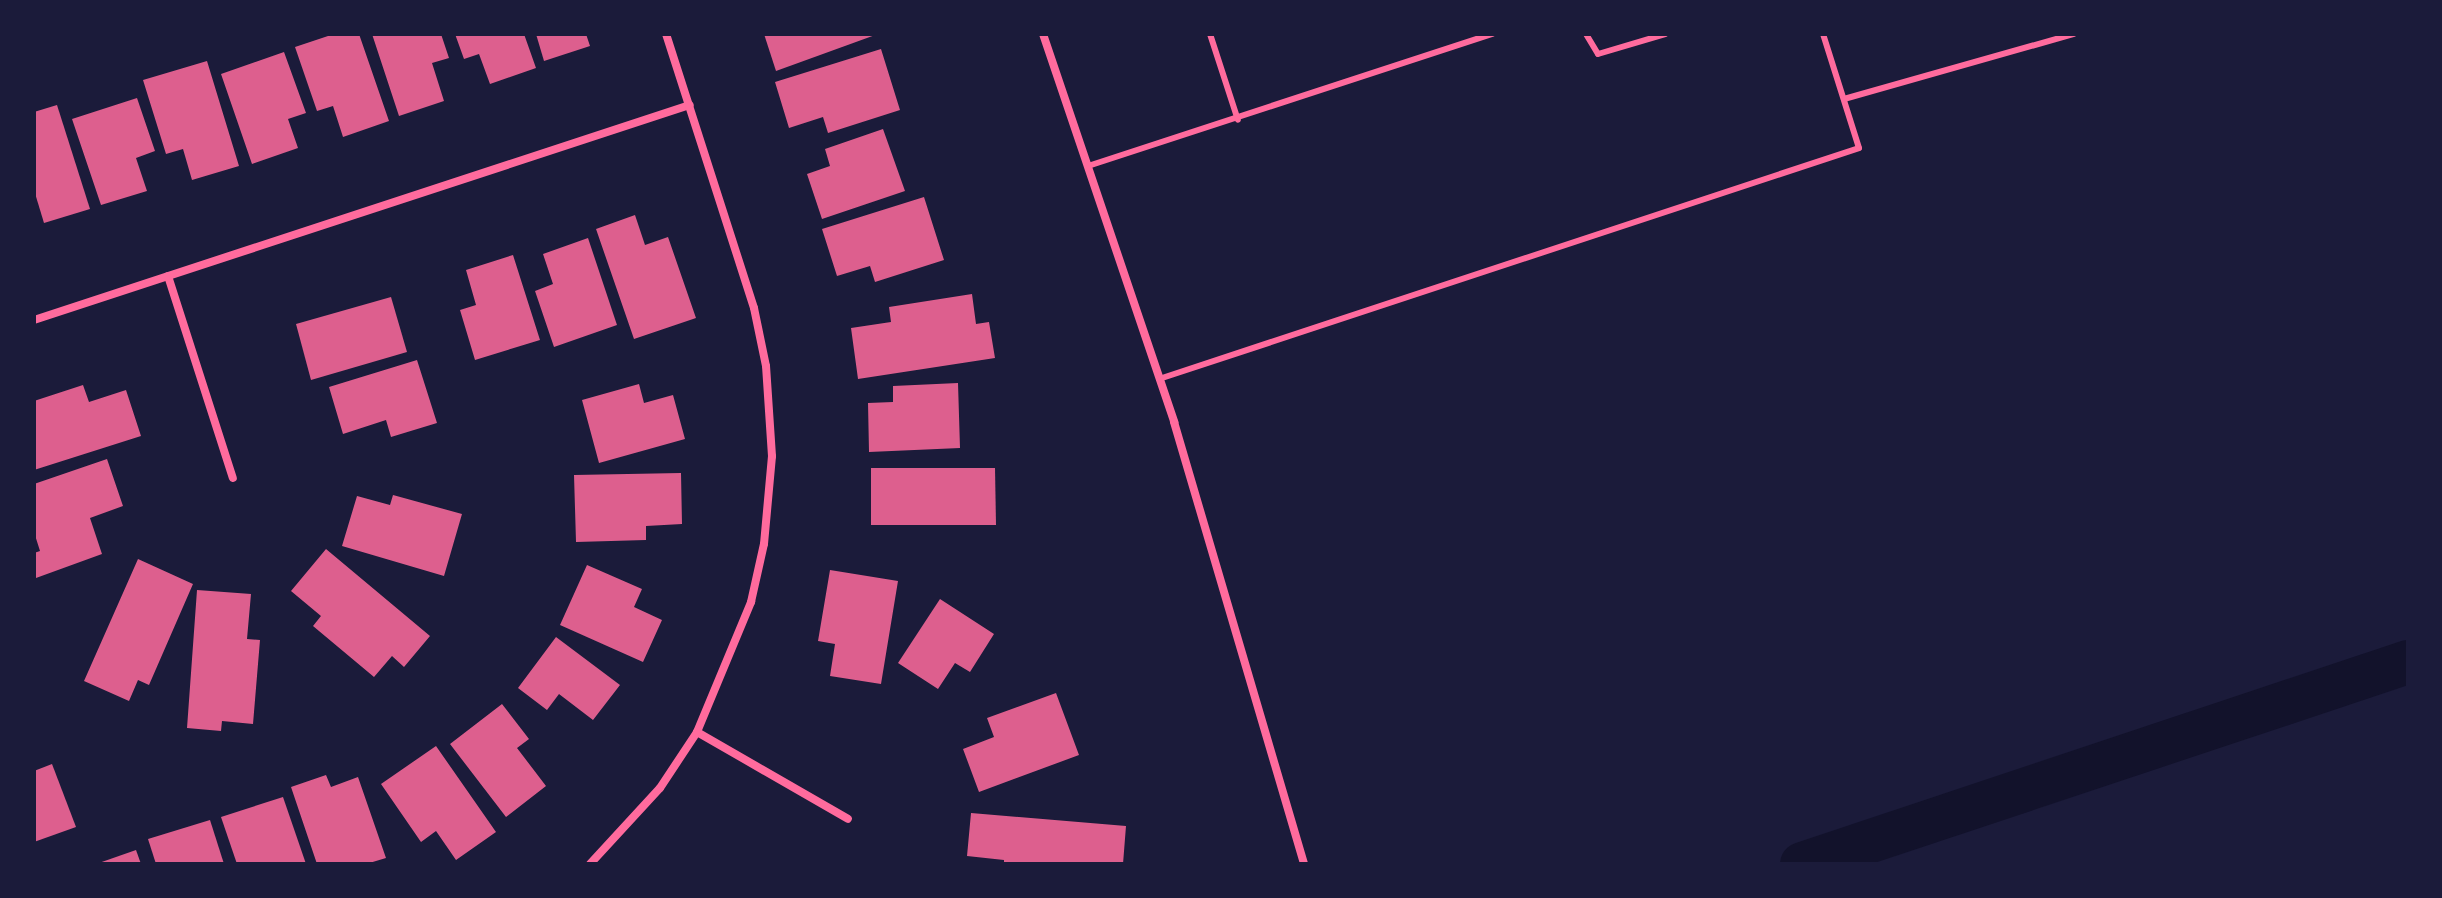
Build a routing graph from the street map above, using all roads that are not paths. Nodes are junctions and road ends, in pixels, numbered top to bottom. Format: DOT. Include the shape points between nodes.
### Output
graph roads {
  1 [pos="666,34"];
  2 [pos="1043,34"];
  3 [pos="1210,34"];
  4 [pos="1493,34"];
  5 [pos="1586,34"];
  6 [pos="1665,34"];
  7 [pos="1823,34"];
  8 [pos="2074,34"];
  9 [pos="1844,99"];
  10 [pos="690,105"];
  11 [pos="1238,120"];
  12 [pos="1088,166"];
  13 [pos="168,276"];
  14 [pos="34,320"];
  15 [pos="1159,379"];
  16 [pos="233,478"];
  17 [pos="697,732"];
  18 [pos="848,819"];
  19 [pos="590,864"];
  20 [pos="1304,864"];
  1 -- 10 [label="street"];
  2 -- 12 [label="street"];
  3 -- 11 [label="lane"];
  4 -- 11 [label="lane"];
  5 -- 6 [label="lane" via="1598,54"];
  7 -- 9 [label="lane"];
  8 -- 9 [label="lane"];
  9 -- 15 [label="lane" via="1859,148"];
  10 -- 13 [label="street"];
  10 -- 17 [label="street" via="754,308 766,366 772,456 764,544 751,602"];
  11 -- 12 [label="lane"];
  12 -- 15 [label="street"];
  13 -- 14 [label="street"];
  13 -- 16 [label="street"];
  15 -- 20 [label="street"];
  17 -- 18 [label="street"];
  17 -- 19 [label="street" via="660,788"];
}
